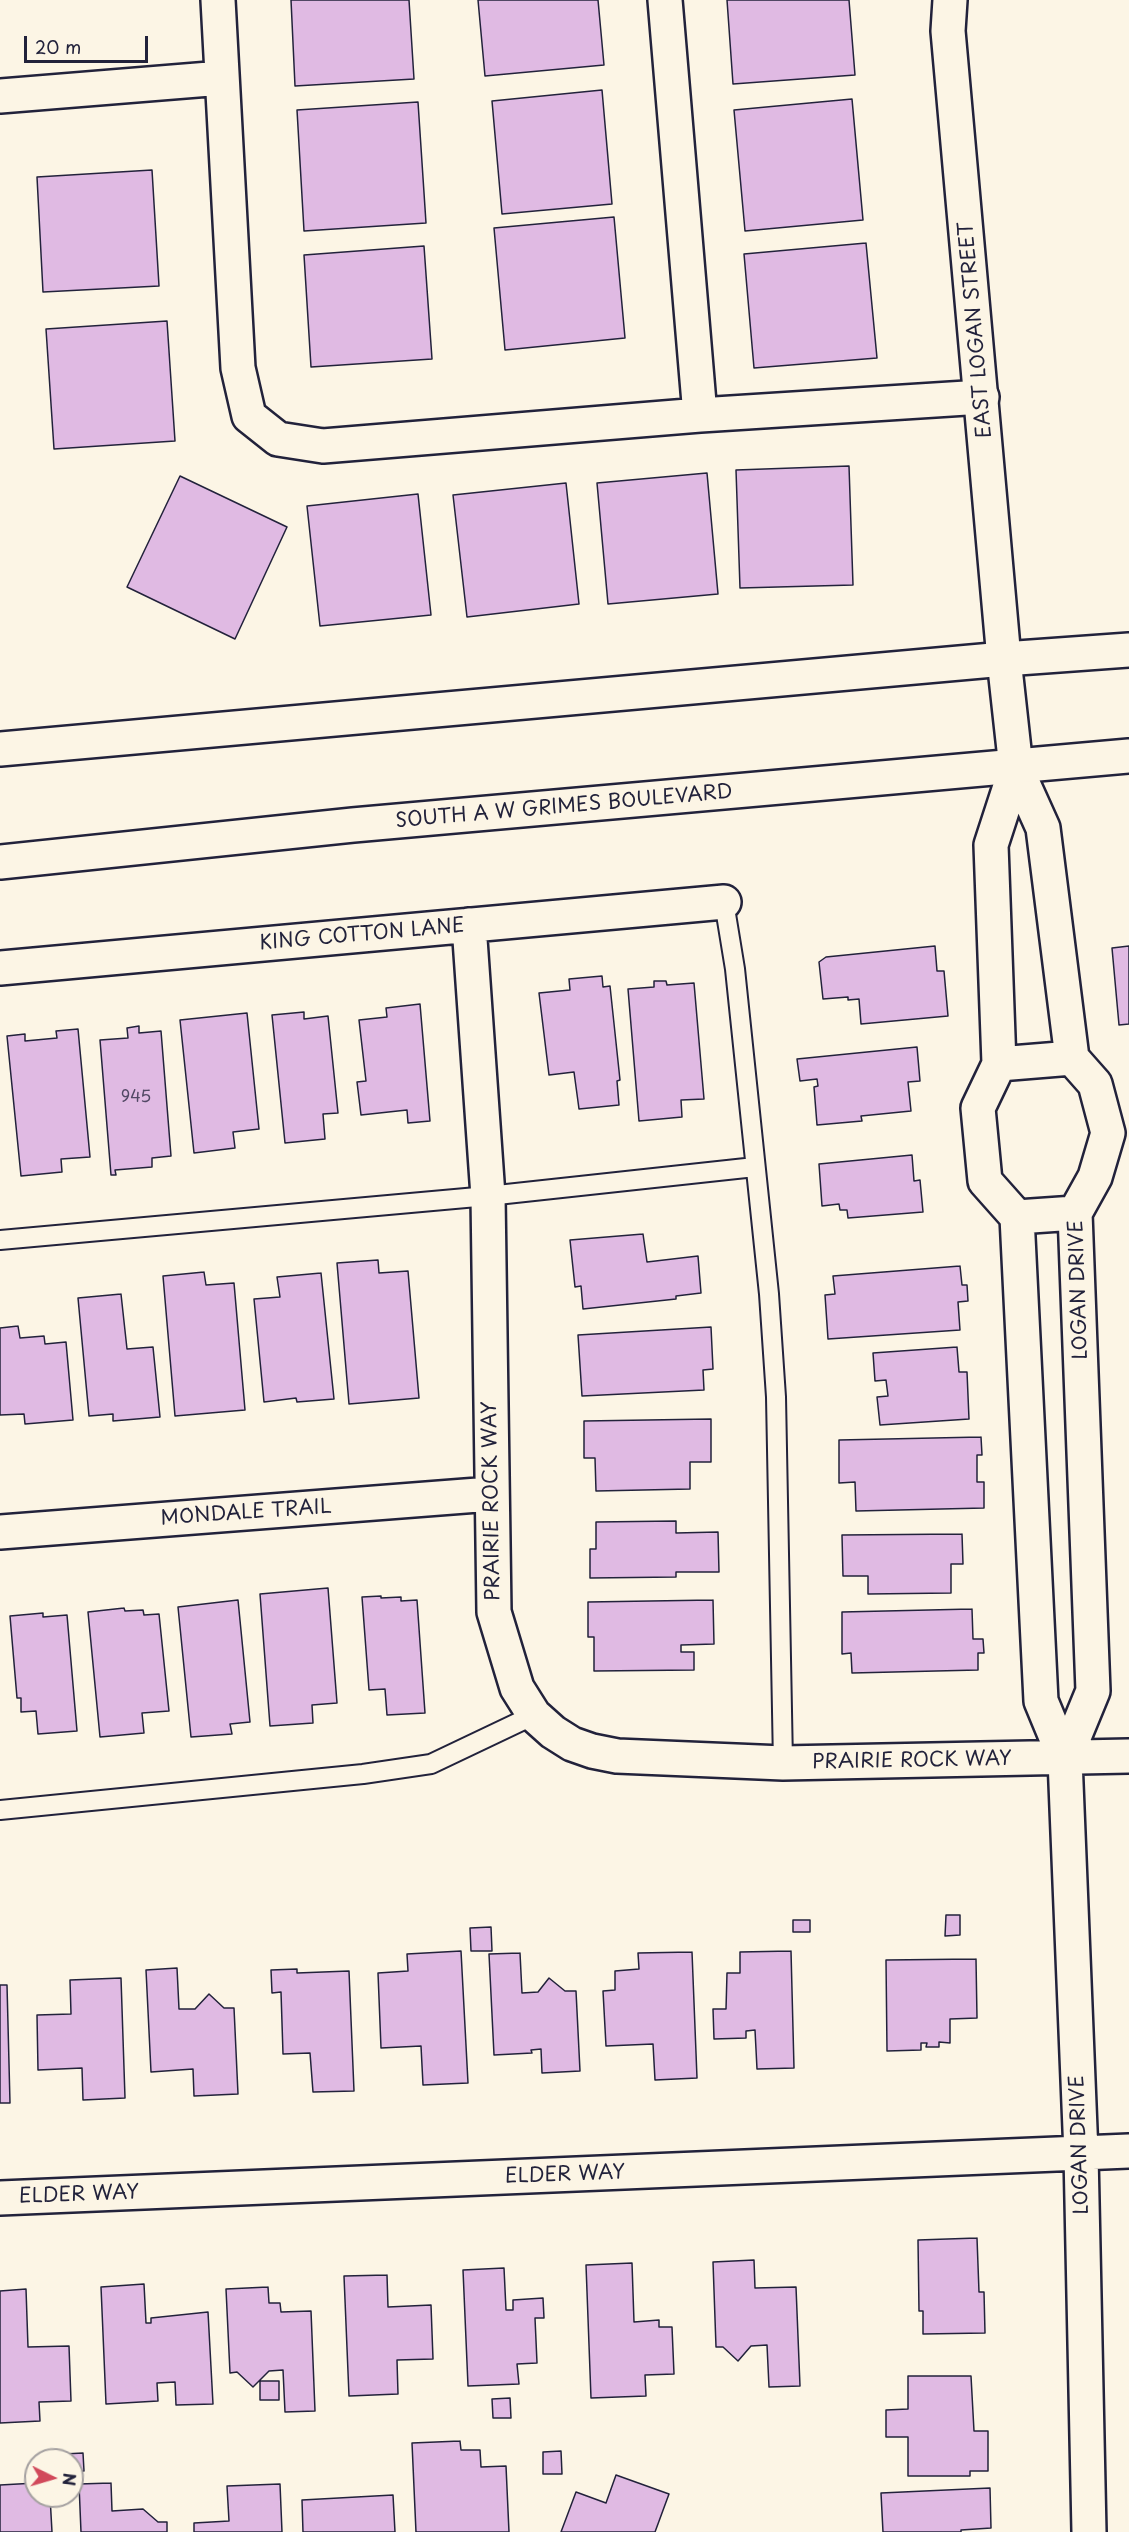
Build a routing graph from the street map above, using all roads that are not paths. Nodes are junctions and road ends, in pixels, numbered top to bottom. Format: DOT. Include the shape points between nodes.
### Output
graph roads {
  1 [pos="218,0"];
  2 [pos="665,0"];
  3 [pos="950,0"];
  4 [pos="222,78"];
  5 [pos="0,96"];
  6 [pos="982,397"];
  7 [pos="700,415"];
  8 [pos="1129,650"];
  9 [pos="1004,659"];
  10 [pos="0,749"];
  11 [pos="1129,756"];
  12 [pos="1016,768"];
  13 [pos="0,862"];
  14 [pos="724,902"];
  15 [pos="469,925"];
  16 [pos="0,968"];
  17 [pos="1072,1058"];
  18 [pos="999,1064"];
  19 [pos="1118,1133"];
  20 [pos="755,1167"];
  21 [pos="488,1196"];
  22 [pos="1075,1213"];
  23 [pos="1017,1217"];
  24 [pos="0,1240"];
  25 [pos="491,1494"];
  26 [pos="0,1532"];
  27 [pos="534,1715"];
  28 [pos="1129,1756"];
  29 [pos="1065,1759"];
  30 [pos="783,1763"];
  31 [pos="0,1810"];
  32 [pos="1129,2151"];
  33 [pos="1081,2154"];
  34 [pos="0,2198"];
  35 [pos="1089,2532"];
  1 -- 4 [label="street"];
  2 -- 7 [label="street"];
  3 -- 6 [label="street, EAST LOGAN STREET" via="948,31"];
  4 -- 5 [label="street"];
  4 -- 7 [label="street" via="238,368 249,416 278,439 323,447"];
  6 -- 7 [label="street"];
  6 -- 9 [label="street, EAST LOGAN STREET"];
  8 -- 9 [label="street"];
  9 -- 10 [label="street"];
  9 -- 12 [label="street"];
  11 -- 12 [label="street, SOUTH A W GRIMES BOULEVARD"];
  12 -- 13 [label="street, SOUTH A W GRIMES BOULEVARD" via="353,825"];
  12 -- 17 [label="street" via="1043,828"];
  12 -- 18 [label="street" via="991,845"];
  14 -- 15 [label="street, KING COTTON LANE"];
  14 -- 20 [label="lane" via="735,969"];
  15 -- 16 [label="street, KING COTTON LANE"];
  15 -- 21 [label="street, PRAIRIE ROCK WAY"];
  17 -- 18 [label="street"];
  17 -- 19 [label="street, LOGAN DRIVE" via="1095,1084"];
  18 -- 23 [label="street" via="978,1108 985,1181"];
  19 -- 22 [label="street, LOGAN DRIVE"];
  20 -- 21 [label="lane"];
  20 -- 30 [label="lane" via="776,1397"];
  21 -- 24 [label="lane"];
  21 -- 25 [label="street, PRAIRIE ROCK WAY"];
  22 -- 23 [label="street"];
  22 -- 29 [label="street, LOGAN DRIVE" via="1093,1691"];
  23 -- 29 [label="street, LOGAN DRIVE" via="1041,1701"];
  25 -- 26 [label="street, MONDALE TRAIL"];
  25 -- 27 [label="street, PRAIRIE ROCK WAY" via="494,1612 517,1688"];
  27 -- 30 [label="street, PRAIRIE ROCK WAY" via="572,1744 617,1756"];
  27 -- 31 [label="lane" via="431,1764"];
  28 -- 29 [label="street, PRAIRIE ROCK WAY"];
  29 -- 30 [label="street, PRAIRIE ROCK WAY"];
  29 -- 33 [label="street, LOGAN DRIVE"];
  32 -- 33 [label="street, ELDER WAY"];
  33 -- 34 [label="street, ELDER WAY"];
  33 -- 35 [label="street, LOGAN DRIVE"];
}
